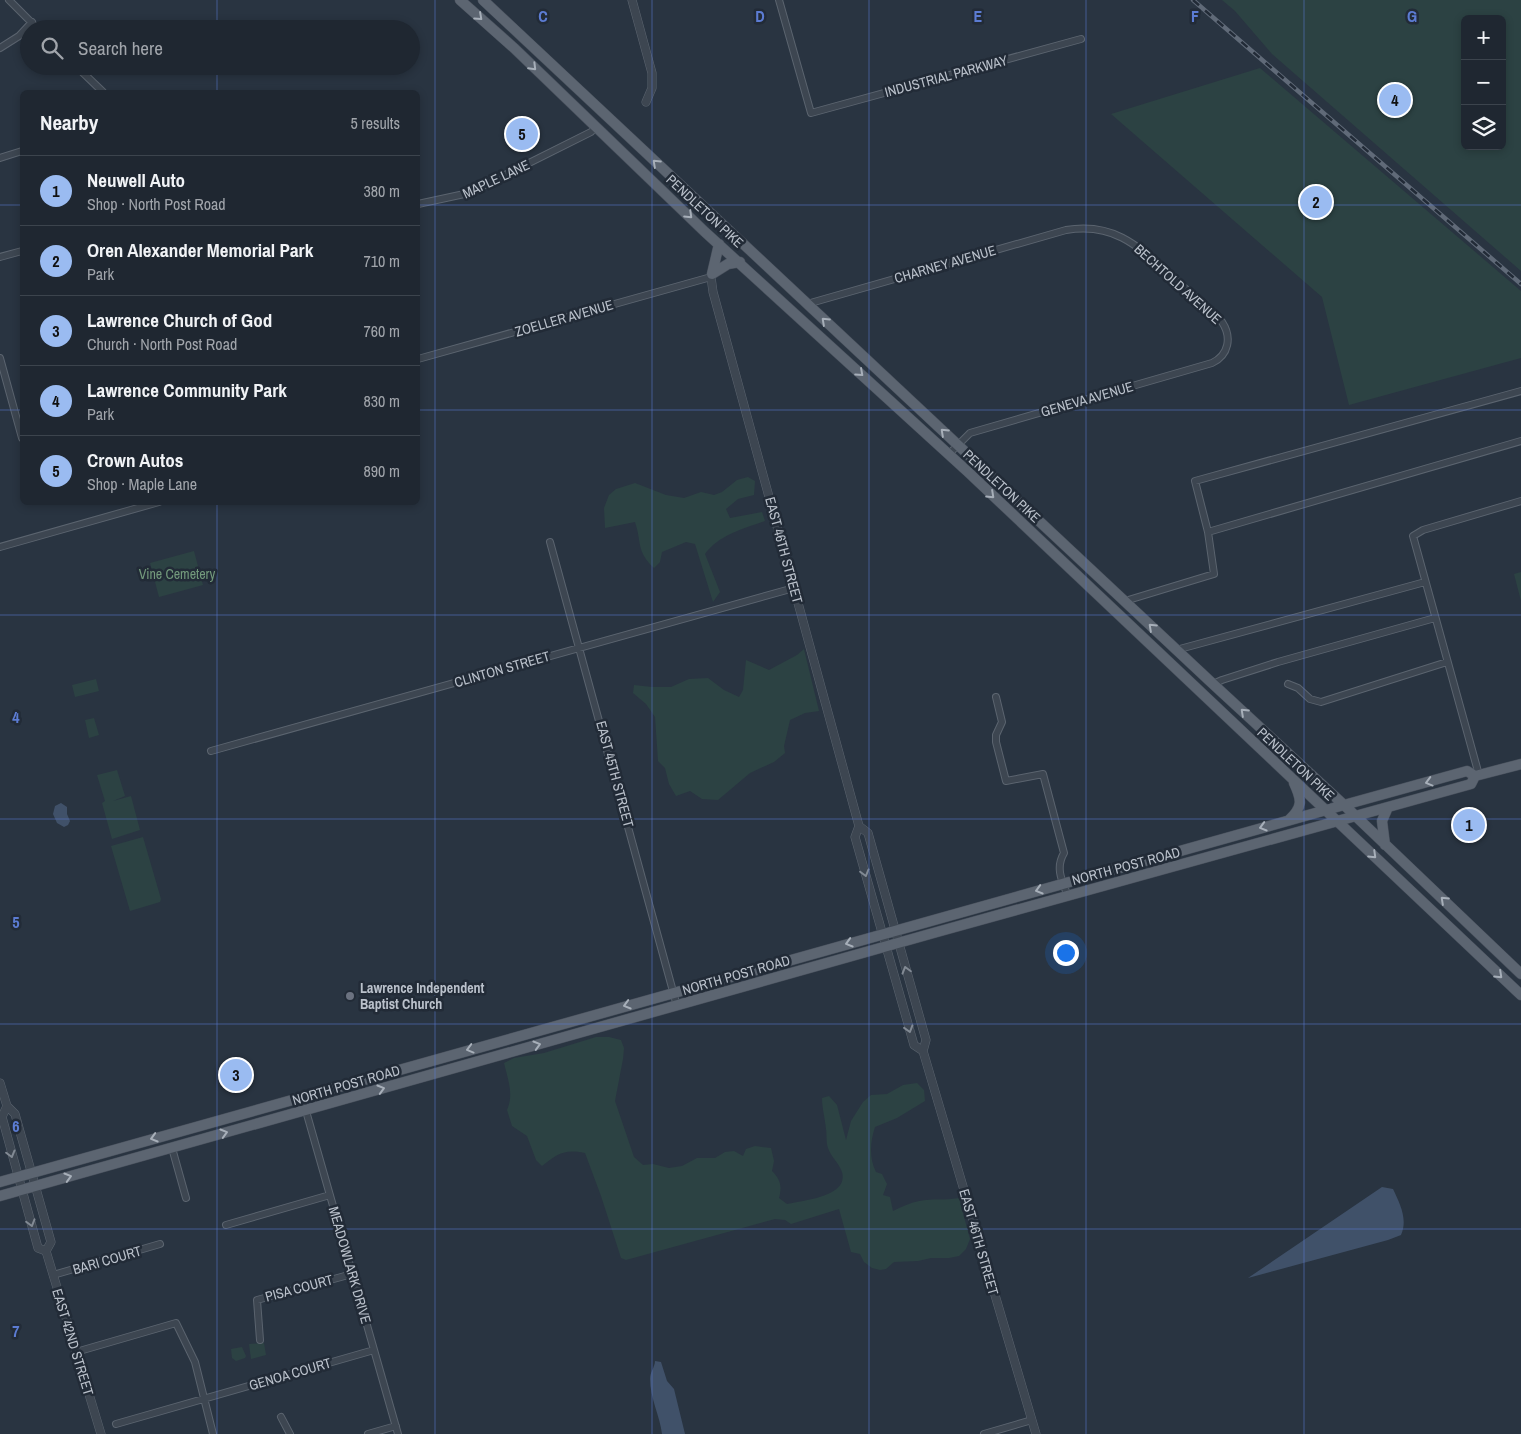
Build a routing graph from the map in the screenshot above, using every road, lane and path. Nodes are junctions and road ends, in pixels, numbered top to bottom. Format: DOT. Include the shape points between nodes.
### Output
graph roads {
  1 [pos="9,0"];
  2 [pos="460,0"];
  3 [pos="483,0"];
  4 [pos="632,0"];
  5 [pos="780,0"];
  6 [pos="30,20"];
  7 [pos="20,35"];
  8 [pos="1081,39"];
  9 [pos="0,48"];
  10 [pos="85,75"];
  11 [pos="101,90"];
  12 [pos="646,102"];
  13 [pos="596,127"];
  14 [pos="20,153"];
  15 [pos="0,158"];
  16 [pos="420,204"];
  17 [pos="1085,228"];
  18 [pos="719,244"];
  19 [pos="20,252"];
  20 [pos="0,257"];
  21 [pos="740,262"];
  22 [pos="711,276"];
  23 [pos="807,304"];
  24 [pos="1227,346"];
  25 [pos="0,358"];
  26 [pos="420,358"];
  27 [pos="1521,391"];
  28 [pos="20,431"];
  29 [pos="1521,441"];
  30 [pos="958,444"];
  31 [pos="948,455"];
  32 [pos="1521,500"];
  33 [pos="141,505"];
  34 [pos="1208,532"];
  35 [pos="550,542"];
  36 [pos="0,547"];
  37 [pos="1425,582"];
  38 [pos="794,588"];
  39 [pos="1125,601"];
  40 [pos="1435,618"];
  41 [pos="580,647"];
  42 [pos="1176,650"];
  43 [pos="1447,662"];
  44 [pos="1213,684"];
  45 [pos="1288,684"];
  46 [pos="996,697"];
  47 [pos="211,751"];
  48 [pos="1521,764"];
  49 [pos="1477,776"];
  50 [pos="1293,780"];
  51 [pos="1344,805"];
  52 [pos="1388,807"];
  53 [pos="1326,810"];
  54 [pos="1356,816"];
  55 [pos="1289,820"];
  56 [pos="1338,822"];
  57 [pos="859,826"];
  58 [pos="1384,845"];
  59 [pos="1063,883"];
  60 [pos="1068,896"];
  61 [pos="895,930"];
  62 [pos="882,933"];
  63 [pos="898,943"];
  64 [pos="885,947"];
  65 [pos="1521,974"];
  66 [pos="674,992"];
  67 [pos="1521,995"];
  68 [pos="677,1006"];
  69 [pos="923,1051"];
  70 [pos="0,1083"];
  71 [pos="302,1097"];
  72 [pos="7,1106"];
  73 [pos="306,1111"];
  74 [pos="172,1148"];
  75 [pos="31,1172"];
  76 [pos="17,1176"];
  77 [pos="0,1182"];
  78 [pos="35,1186"];
  79 [pos="21,1190"];
  80 [pos="330,1195"];
  81 [pos="0,1196"];
  82 [pos="186,1198"];
  83 [pos="226,1225"];
  84 [pos="160,1244"];
  85 [pos="46,1251"];
  86 [pos="352,1274"];
  87 [pos="53,1275"];
  88 [pos="260,1340"];
  89 [pos="374,1350"];
  90 [pos="76,1352"];
  91 [pos="205,1398"];
  92 [pos="281,1418"];
  93 [pos="1032,1420"];
  94 [pos="116,1424"];
  95 [pos="396,1426"];
  96 [pos="101,1434"];
  97 [pos="213,1434"];
  98 [pos="290,1434"];
  99 [pos="368,1434"];
  100 [pos="398,1434"];
  101 [pos="984,1434"];
  102 [pos="1036,1434"];
  1 -- 6 [label="street"];
  2 -- 13 [label="main road, PENDLETON PIKE, one-way"];
  23 -- 3 [label="main road, PENDLETON PIKE, one-way"];
  4 -- 12 [label="street" via="652,73 652,88"];
  5 -- 8 [label="street, INDUSTRIAL PARKWAY" via="810,113"];
  7 -- 9 [label="street"];
  10 -- 11 [label="street"];
  13 -- 16 [label="street, MAPLE LANE" via="469,194"];
  13 -- 18 [label="main road, PENDLETON PIKE, one-way"];
  14 -- 15 [label="street"];
  17 -- 23 [label="street, CHARNEY AVENUE" via="1063,231"];
  17 -- 24 [label="street, BECHTOLD AVENUE" via="1114,233 1141,248 1222,322 1227,332"];
  18 -- 21 [label="main road, PENDLETON PIKE"];
  18 -- 22 [label="main road"];
  19 -- 20 [label="street"];
  21 -- 22 [label="main road" via="728,264"];
  21 -- 31 [label="main road, PENDLETON PIKE, one-way"];
  22 -- 26 [label="street, ZOELLER AVENUE"];
  22 -- 38 [label="street, EAST 46TH STREET"];
  30 -- 23 [label="main road, PENDLETON PIKE, one-way"];
  24 -- 30 [label="street, GENEVA AVENUE" via="1221,357 1212,363 970,433"];
  25 -- 28 [label="street"];
  27 -- 34 [label="street" via="1196,481"];
  29 -- 34 [label="street"];
  30 -- 31 [label="street, GENEVA AVENUE"];
  30 -- 39 [label="main road, PENDLETON PIKE"];
  31 -- 50 [label="main road, PENDLETON PIKE, one-way"];
  32 -- 37 [label="street" via="1422,530 1413,536"];
  33 -- 36 [label="street"];
  34 -- 39 [label="street" via="1214,574"];
  35 -- 41 [label="street, EAST 45TH STREET"];
  37 -- 40 [label="street"];
  37 -- 42 [label="street"];
  38 -- 41 [label="street, CLINTON STREET"];
  38 -- 57 [label="street, EAST 46TH STREET"];
  42 -- 39 [label="main road, PENDLETON PIKE, one-way"];
  40 -- 43 [label="street"];
  40 -- 44 [label="street"];
  41 -- 47 [label="street, CLINTON STREET"];
  41 -- 66 [label="street, EAST 45TH STREET"];
  42 -- 44 [label="main road, PENDLETON PIKE"];
  43 -- 45 [label="street" via="1321,702 1310,699"];
  43 -- 49 [label="street"];
  51 -- 44 [label="main road, PENDLETON PIKE, one-way"];
  46 -- 59 [label="street" via="1002,722 996,742 1006,781 1043,774 1064,853 1059,862"];
  48 -- 49 [label="main road, NORTH POST ROAD"];
  49 -- 51 [label="main road, NORTH POST ROAD, one-way" via="1467,771"];
  49 -- 52 [label="main road, NORTH POST ROAD" via="1470,784"];
  50 -- 53 [label="main road, PENDLETON PIKE"];
  50 -- 55 [label="main road" via="1300,806"];
  51 -- 53 [label="main road, NORTH POST ROAD"];
  51 -- 54 [label="main road, PENDLETON PIKE"];
  52 -- 54 [label="main road, NORTH POST ROAD"];
  52 -- 58 [label="main road" via="1382,821"];
  53 -- 55 [label="main road, NORTH POST ROAD"];
  53 -- 56 [label="main road, PENDLETON PIKE"];
  54 -- 56 [label="main road, NORTH POST ROAD"];
  54 -- 58 [label="main road, PENDLETON PIKE"];
  55 -- 59 [label="main road, NORTH POST ROAD, one-way"];
  56 -- 60 [label="main road, NORTH POST ROAD"];
  56 -- 67 [label="main road, PENDLETON PIKE, one-way"];
  57 -- 61 [label="street, EAST 46TH STREET" via="868,833"];
  57 -- 62 [label="street, EAST 46TH STREET, one-way" via="855,837"];
  65 -- 58 [label="main road, PENDLETON PIKE, one-way"];
  59 -- 60 [label="street"];
  59 -- 61 [label="main road, NORTH POST ROAD, one-way"];
  60 -- 63 [label="main road, NORTH POST ROAD"];
  61 -- 62 [label="main road, NORTH POST ROAD"];
  61 -- 63 [label="street, EAST 46TH STREET"];
  62 -- 64 [label="street, EAST 46TH STREET"];
  62 -- 66 [label="main road, NORTH POST ROAD, one-way"];
  63 -- 64 [label="main road, NORTH POST ROAD"];
  69 -- 63 [label="street, EAST 46TH STREET, one-way" via="926,1040"];
  64 -- 68 [label="main road, NORTH POST ROAD"];
  64 -- 69 [label="street, EAST 46TH STREET, one-way" via="914,1045"];
  66 -- 68 [label="street, EAST 45TH STREET"];
  66 -- 71 [label="main road, NORTH POST ROAD, one-way"];
  73 -- 68 [label="main road, NORTH POST ROAD, one-way"];
  69 -- 93 [label="street, EAST 46TH STREET"];
  70 -- 72 [label="street, EAST 42ND STREET"];
  71 -- 73 [label="street, MEADOWLARK DRIVE"];
  71 -- 75 [label="main road, NORTH POST ROAD, one-way"];
  72 -- 75 [label="street, EAST 42ND STREET" via="15,1114"];
  72 -- 76 [label="street, EAST 42ND STREET, one-way" via="2,1118"];
  74 -- 73 [label="main road, NORTH POST ROAD, one-way"];
  73 -- 80 [label="street, MEADOWLARK DRIVE"];
  78 -- 74 [label="main road, NORTH POST ROAD, one-way"];
  74 -- 82 [label="street"];
  75 -- 76 [label="main road, NORTH POST ROAD"];
  75 -- 78 [label="street, EAST 42ND STREET"];
  76 -- 77 [label="main road, NORTH POST ROAD"];
  76 -- 79 [label="street, EAST 42ND STREET"];
  78 -- 79 [label="main road, NORTH POST ROAD"];
  78 -- 85 [label="street, EAST 42ND STREET" via="51,1242"];
  79 -- 81 [label="main road, NORTH POST ROAD"];
  79 -- 85 [label="street, EAST 42ND STREET, one-way" via="38,1248"];
  80 -- 83 [label="street"];
  80 -- 86 [label="street, MEADOWLARK DRIVE"];
  84 -- 87 [label="street, BARI COURT"];
  85 -- 87 [label="street, EAST 42ND STREET"];
  86 -- 88 [label="street, PISA COURT" via="257,1300"];
  86 -- 89 [label="street, MEADOWLARK DRIVE"];
  87 -- 90 [label="street, EAST 42ND STREET"];
  89 -- 91 [label="street, GENOA COURT"];
  89 -- 95 [label="street, MEADOWLARK DRIVE"];
  90 -- 91 [label="street" via="176,1323 195,1362"];
  90 -- 96 [label="street, EAST 42ND STREET"];
  91 -- 94 [label="street, GENOA COURT"];
  91 -- 97 [label="street"];
  92 -- 98 [label="street"];
  93 -- 101 [label="street"];
  93 -- 102 [label="street, EAST 46TH STREET"];
  95 -- 99 [label="street"];
  95 -- 100 [label="street, MEADOWLARK DRIVE"];
}
